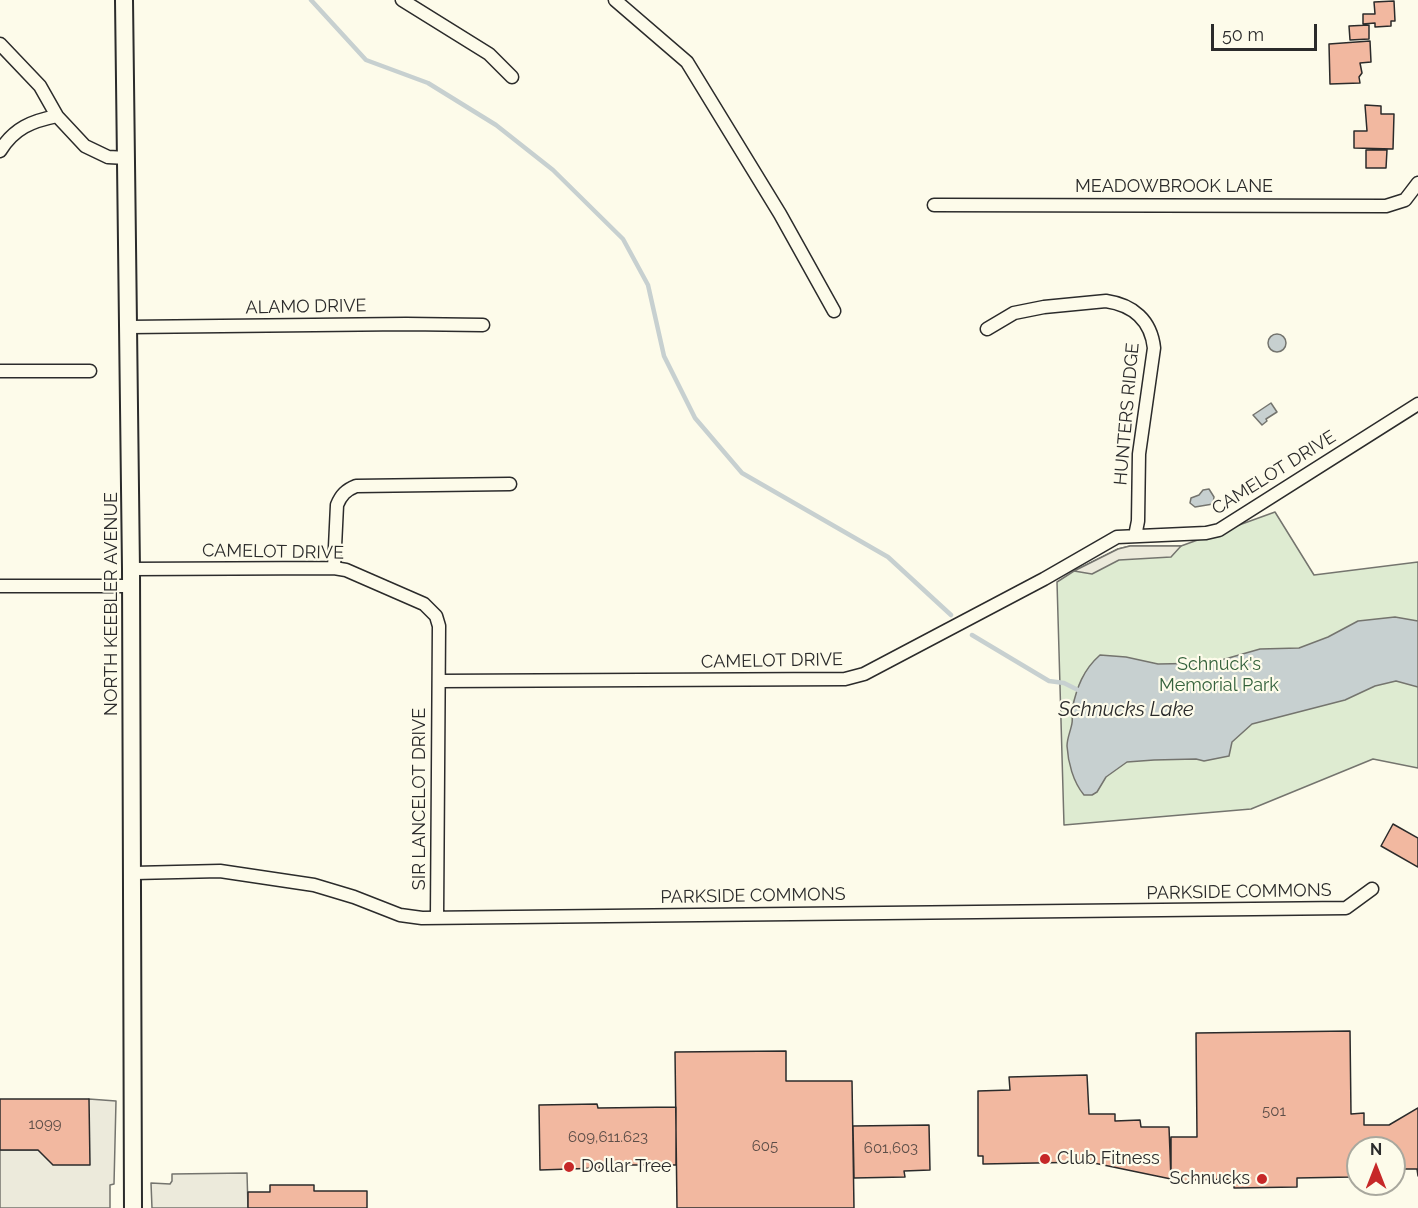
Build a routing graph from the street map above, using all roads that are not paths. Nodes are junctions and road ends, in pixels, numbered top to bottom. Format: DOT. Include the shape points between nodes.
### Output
graph roads {
  1 [pos="124,0"];
  2 [pos="402,0"];
  3 [pos="615,0"];
  4 [pos="0,44"];
  5 [pos="512,77"];
  6 [pos="57,116"];
  7 [pos="0,151"];
  8 [pos="127,158"];
  9 [pos="1418,183"];
  10 [pos="934,205"];
  11 [pos="834,311"];
  12 [pos="483,325"];
  13 [pos="129,327"];
  14 [pos="987,329"];
  15 [pos="0,371"];
  16 [pos="90,371"];
  17 [pos="1418,404"];
  18 [pos="510,484"];
  19 [pos="1135,536"];
  20 [pos="334,568"];
  21 [pos="131,577"];
  22 [pos="0,586"];
  23 [pos="439,681"];
  24 [pos="134,873"];
  25 [pos="1372,889"];
  26 [pos="437,917"];
  27 [pos="133,1208"];
  1 -- 8 [label="street, NORTH KEEBLER AVENUE"];
  2 -- 5 [label="street" via="489,54"];
  3 -- 11 [label="street" via="687,62"];
  4 -- 6 [label="street" via="40,86"];
  6 -- 7 [label="street" via="19,128"];
  6 -- 8 [label="street" via="85,146 108,157"];
  8 -- 13 [label="street, NORTH KEEBLER AVENUE"];
  9 -- 10 [label="street, MEADOWBROOK LANE" via="1411,195 1386,206"];
  12 -- 13 [label="street, ALAMO DRIVE"];
  13 -- 21 [label="street, NORTH KEEBLER AVENUE"];
  14 -- 19 [label="street, HUNTERS RIDGE" via="1014,313 1106,302 1128,308 1149,327 1153,335 1153,367 1139,454"];
  15 -- 16 [label="street"];
  17 -- 19 [label="street, CAMELOT DRIVE" via="1220,530"];
  18 -- 20 [label="street" via="349,489 337,505"];
  19 -- 23 [label="street, CAMELOT DRIVE" via="1117,537 864,674 845,679"];
  20 -- 21 [label="street, CAMELOT DRIVE"];
  20 -- 23 [label="street, CAMELOT DRIVE" via="430,608 439,626"];
  21 -- 22 [label="street, CAMELOT DRIVE"];
  21 -- 24 [label="street, NORTH KEEBLER AVENUE"];
  23 -- 26 [label="street, SIR LANCELOT DRIVE"];
  24 -- 26 [label="street, PARKSIDE COMMONS" via="220,871 290,881 344,894 400,915"];
  24 -- 27 [label="street, NORTH KEEBLER AVENUE"];
  25 -- 26 [label="street, PARKSIDE COMMONS" via="1346,908"];
}
